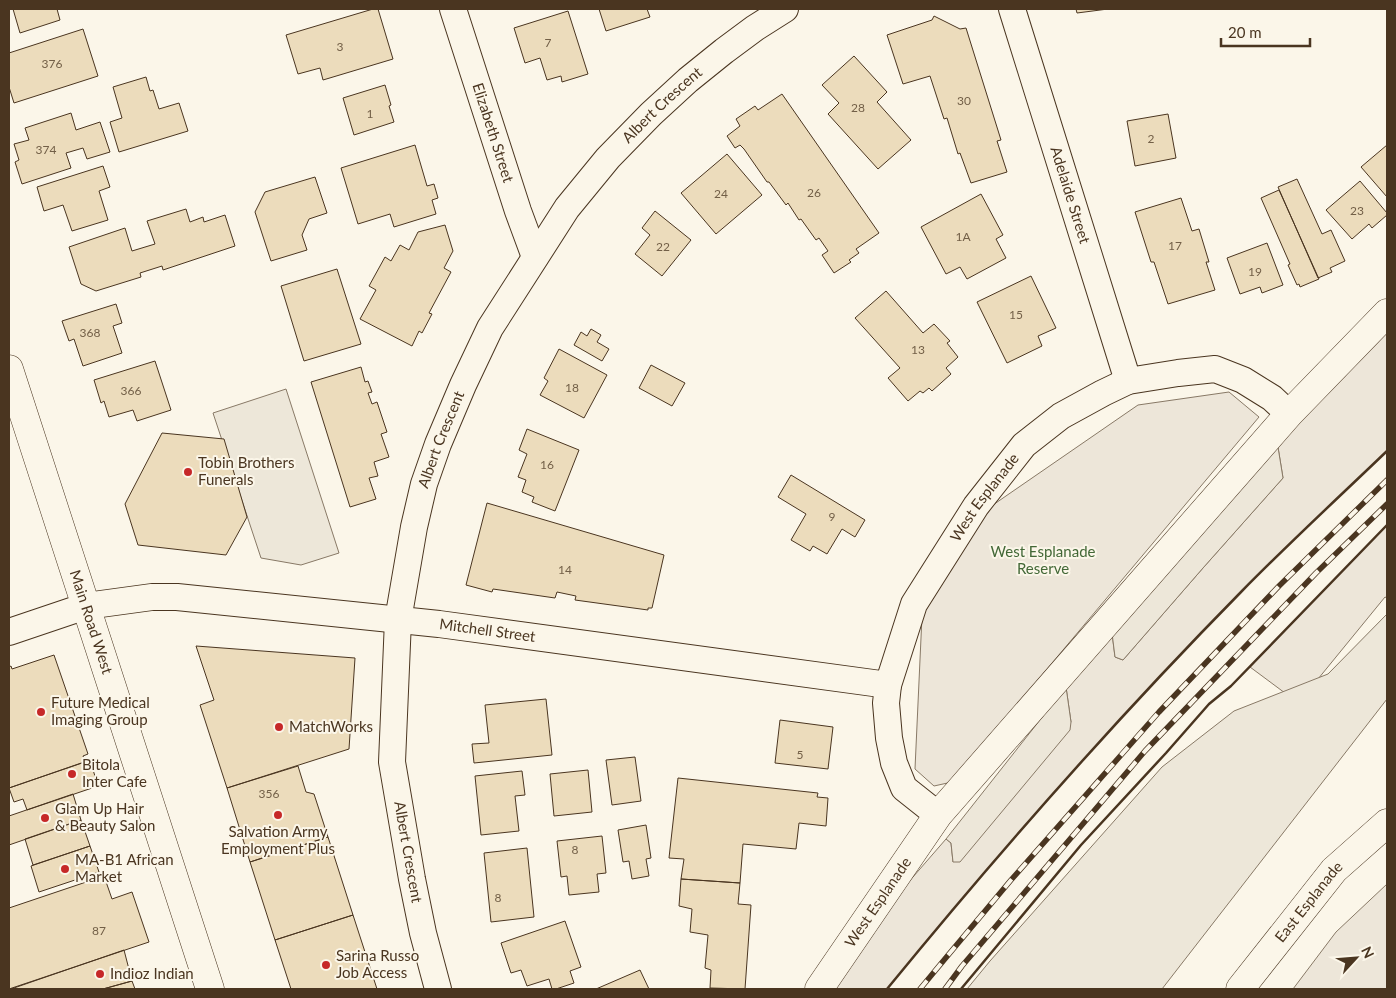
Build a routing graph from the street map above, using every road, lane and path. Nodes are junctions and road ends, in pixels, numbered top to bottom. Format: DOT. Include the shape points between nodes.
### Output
graph roads {
  1 [pos="454,9"];
  2 [pos="785,9"];
  3 [pos="1012,9"];
  4 [pos="534,257"];
  5 [pos="1387,313"];
  6 [pos="9,370"];
  7 [pos="1128,381"];
  8 [pos="1289,414"];
  9 [pos="86,606"];
  10 [pos="398,620"];
  11 [pos="9,632"];
  12 [pos="888,686"];
  13 [pos="938,815"];
  14 [pos="1387,824"];
  15 [pos="210,989"];
  16 [pos="438,989"];
  17 [pos="819,989"];
  18 [pos="1240,989"];
  1 -- 4 [label="street, Elizabeth Street"];
  2 -- 4 [label="street, Albert Crescent" via="724,51 651,114 608,158 567,208"];
  3 -- 7 [label="street, Adelaide Street"];
  4 -- 10 [label="street, Albert Crescent" via="490,328 438,444 414,527"];
  5 -- 8 [label="street, West Esplanade"];
  6 -- 9 [label="street, Main Road West"];
  7 -- 8 [label="street, West Esplanade" via="1215,369 1243,380 1272,398"];
  7 -- 12 [label="street, West Esplanade" via="1061,416 1024,445 976,506 914,604"];
  8 -- 13 [label="street, West Esplanade"];
  9 -- 10 [label="street, Mitchell Street" via="177,597"];
  9 -- 11 [label="street, Mitchell Street"];
  9 -- 15 [label="street, Main Road West"];
  10 -- 12 [label="street, Mitchell Street"];
  10 -- 16 [label="street, Albert Crescent" via="392,762 414,888"];
  12 -- 13 [label="street, West Esplanade" via="886,703 894,763 904,788"];
  13 -- 17 [label="street, West Esplanade"];
  14 -- 18 [label="street, East Esplanade" via="1334,870"];
}
